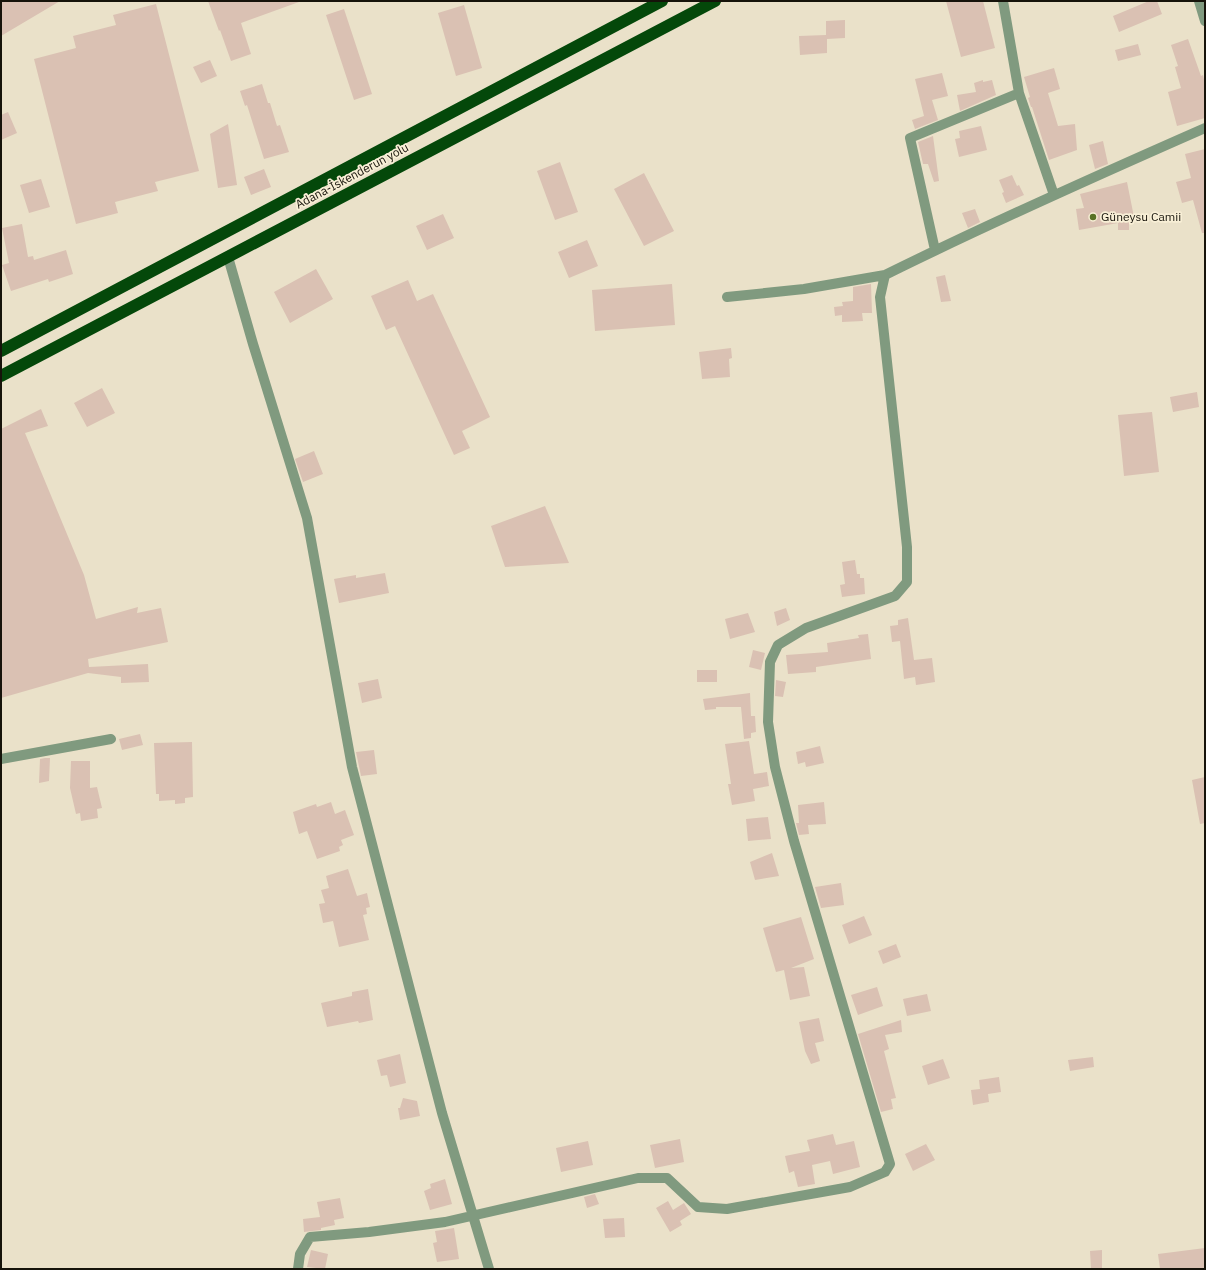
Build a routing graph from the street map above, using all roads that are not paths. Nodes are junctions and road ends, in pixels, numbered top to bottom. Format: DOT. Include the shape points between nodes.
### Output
graph roads {
  1 [pos="662,1"];
  2 [pos="715,1"];
  3 [pos="1003,1"];
  4 [pos="1199,1"];
  5 [pos="1205,21"];
  6 [pos="1019,93"];
  7 [pos="1205,128"];
  8 [pos="1054,195"];
  9 [pos="935,250"];
  10 [pos="228,257"];
  11 [pos="885,275"];
  12 [pos="727,297"];
  13 [pos="2,349"];
  14 [pos="1,376"];
  15 [pos="111,739"];
  16 [pos="1,759"];
  17 [pos="473,1215"];
  18 [pos="298,1269"];
  19 [pos="489,1269"];
  1 -- 13 [label="highway"];
  2 -- 10 [label="highway, Adana-İskenderun yolu"];
  3 -- 6 [label="street"];
  4 -- 5 [label="street"];
  6 -- 8 [label="street"];
  6 -- 9 [label="street" via="910,138"];
  7 -- 8 [label="street"];
  8 -- 9 [label="street"];
  9 -- 11 [label="street"];
  10 -- 14 [label="highway, Adana-İskenderun yolu"];
  10 -- 17 [label="street" via="307,518 352,767 442,1113"];
  11 -- 12 [label="street" via="804,289"];
  11 -- 17 [label="street" via="880,297 907,547 907,582 895,596 806,628 778,645 770,662 768,722 775,767 794,841 890,1164 885,1172 850,1187 727,1209 698,1207 667,1178 638,1178"];
  15 -- 16 [label="street"];
  17 -- 18 [label="street" via="445,1222 310,1237 300,1254"];
  17 -- 19 [label="street"];
}
